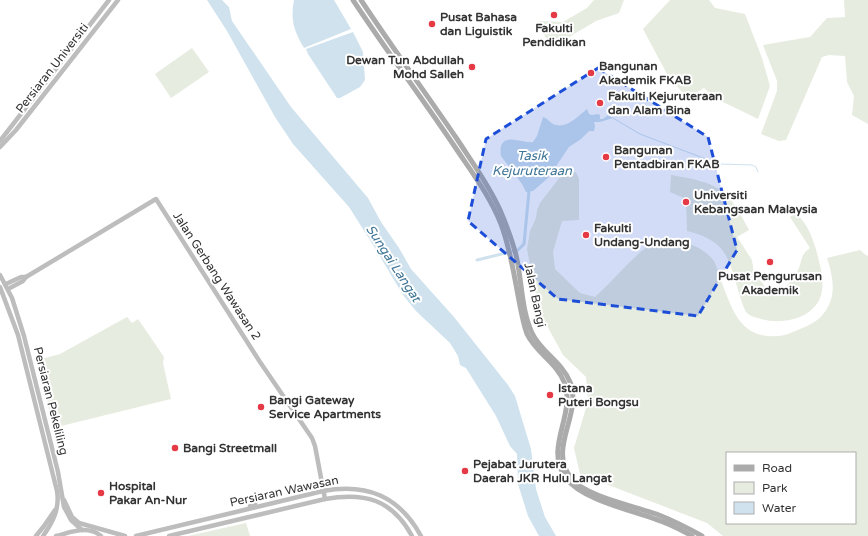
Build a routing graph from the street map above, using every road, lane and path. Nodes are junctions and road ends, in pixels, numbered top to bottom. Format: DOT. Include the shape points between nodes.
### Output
graph roads {
  1 [pos="109,0"];
  2 [pos="118,0"];
  3 [pos="354,0"];
  4 [pos="361,0"];
  5 [pos="14,125"];
  6 [pos="0,138"];
  7 [pos="0,141"];
  8 [pos="0,148"];
  9 [pos="511,249"];
  10 [pos="513,255"];
  11 [pos="0,275"];
  12 [pos="26,277"];
  13 [pos="6,284"];
  14 [pos="0,288"];
  15 [pos="8,290"];
  16 [pos="322,484"];
  17 [pos="331,489"];
  18 [pos="323,491"];
  19 [pos="316,493"];
  20 [pos="256,498"];
  21 [pos="325,498"];
  22 [pos="63,499"];
  23 [pos="57,506"];
  24 [pos="245,509"];
  25 [pos="408,528"];
  26 [pos="82,530"];
  27 [pos="99,534"];
  28 [pos="419,534"];
  29 [pos="36,536"];
  30 [pos="43,536"];
  31 [pos="56,536"];
  32 [pos="112,536"];
  33 [pos="125,536"];
  34 [pos="136,536"];
  35 [pos="169,536"];
  36 [pos="412,536"];
  37 [pos="692,536"];
  38 [pos="702,536"];
  1 -- 5 [label="main road, Persiaran Universiti"];
  2 -- 8 [label="main road, Persiaran Universiti"];
  3 -- 9 [label="main road, Jalan Bangi" via="477,180 501,223"];
  4 -- 9 [label="main road, Jalan Bangi" via="485,183 499,208"];
  5 -- 6 [label="main road"];
  5 -- 7 [label="main road, Persiaran Universiti"];
  9 -- 10 [label="main road, Jalan Bangi"];
  10 -- 37 [label="main road, Jalan Bangi" via="521,312 528,335 534,346 560,374 567,392 568,405 557,450 560,470 574,487 585,495 658,520"];
  10 -- 38 [label="main road, Jalan Bangi" via="532,333 545,352 564,372 571,385 572,408 562,451 570,477 587,491 659,515"];
  11 -- 13 [label="main road, Persiaran Pekeliling"];
  12 -- 13 [label="main road, Jalan Gerbang Wawasan 2"];
  12 -- 15 [label="main road, Jalan Gerbang Wawasan 2"];
  12 -- 16 [label="main road, Jalan Gerbang Wawasan 2" via="156,199 260,362 312,438"];
  13 -- 15 [label="main road, Persiaran Pekeliling"];
  14 -- 23 [label="main road, Persiaran Pekeliling" via="21,346 57,491"];
  15 -- 22 [label="main road, Persiaran Pekeliling" via="26,343"];
  16 -- 17 [label="main road"];
  16 -- 18 [label="main road, Jalan Gerbang Wawasan 2"];
  16 -- 19 [label="main road"];
  17 -- 18 [label="main road, Persiaran Wawasan"];
  17 -- 28 [label="main road, Persiaran Wawasan" via="352,488 382,496 415,524"];
  18 -- 19 [label="main road, Persiaran Wawasan"];
  18 -- 21 [label="main road, Jalan Gerbang Wawasan 2"];
  19 -- 24 [label="main road, Persiaran Wawasan"];
  20 -- 24 [label="main road" via="255,504"];
  21 -- 25 [label="main road, Persiaran Wawasan" via="369,498 391,509"];
  21 -- 35 [label="main road, Persiaran Wawasan"];
  22 -- 26 [label="main road, Persiaran Pekeliling" via="68,516"];
  22 -- 33 [label="main road" via="72,517 79,523"];
  23 -- 29 [label="main road"];
  23 -- 30 [label="main road, Persiaran Pekeliling" via="52,523"];
  24 -- 34 [label="main road, Persiaran Wawasan"];
  25 -- 28 [label="main road"];
  25 -- 36 [label="main road, Persiaran Wawasan"];
  26 -- 27 [label="main road"];
  26 -- 31 [label="main road"];
  27 -- 32 [label="main road"];
}
